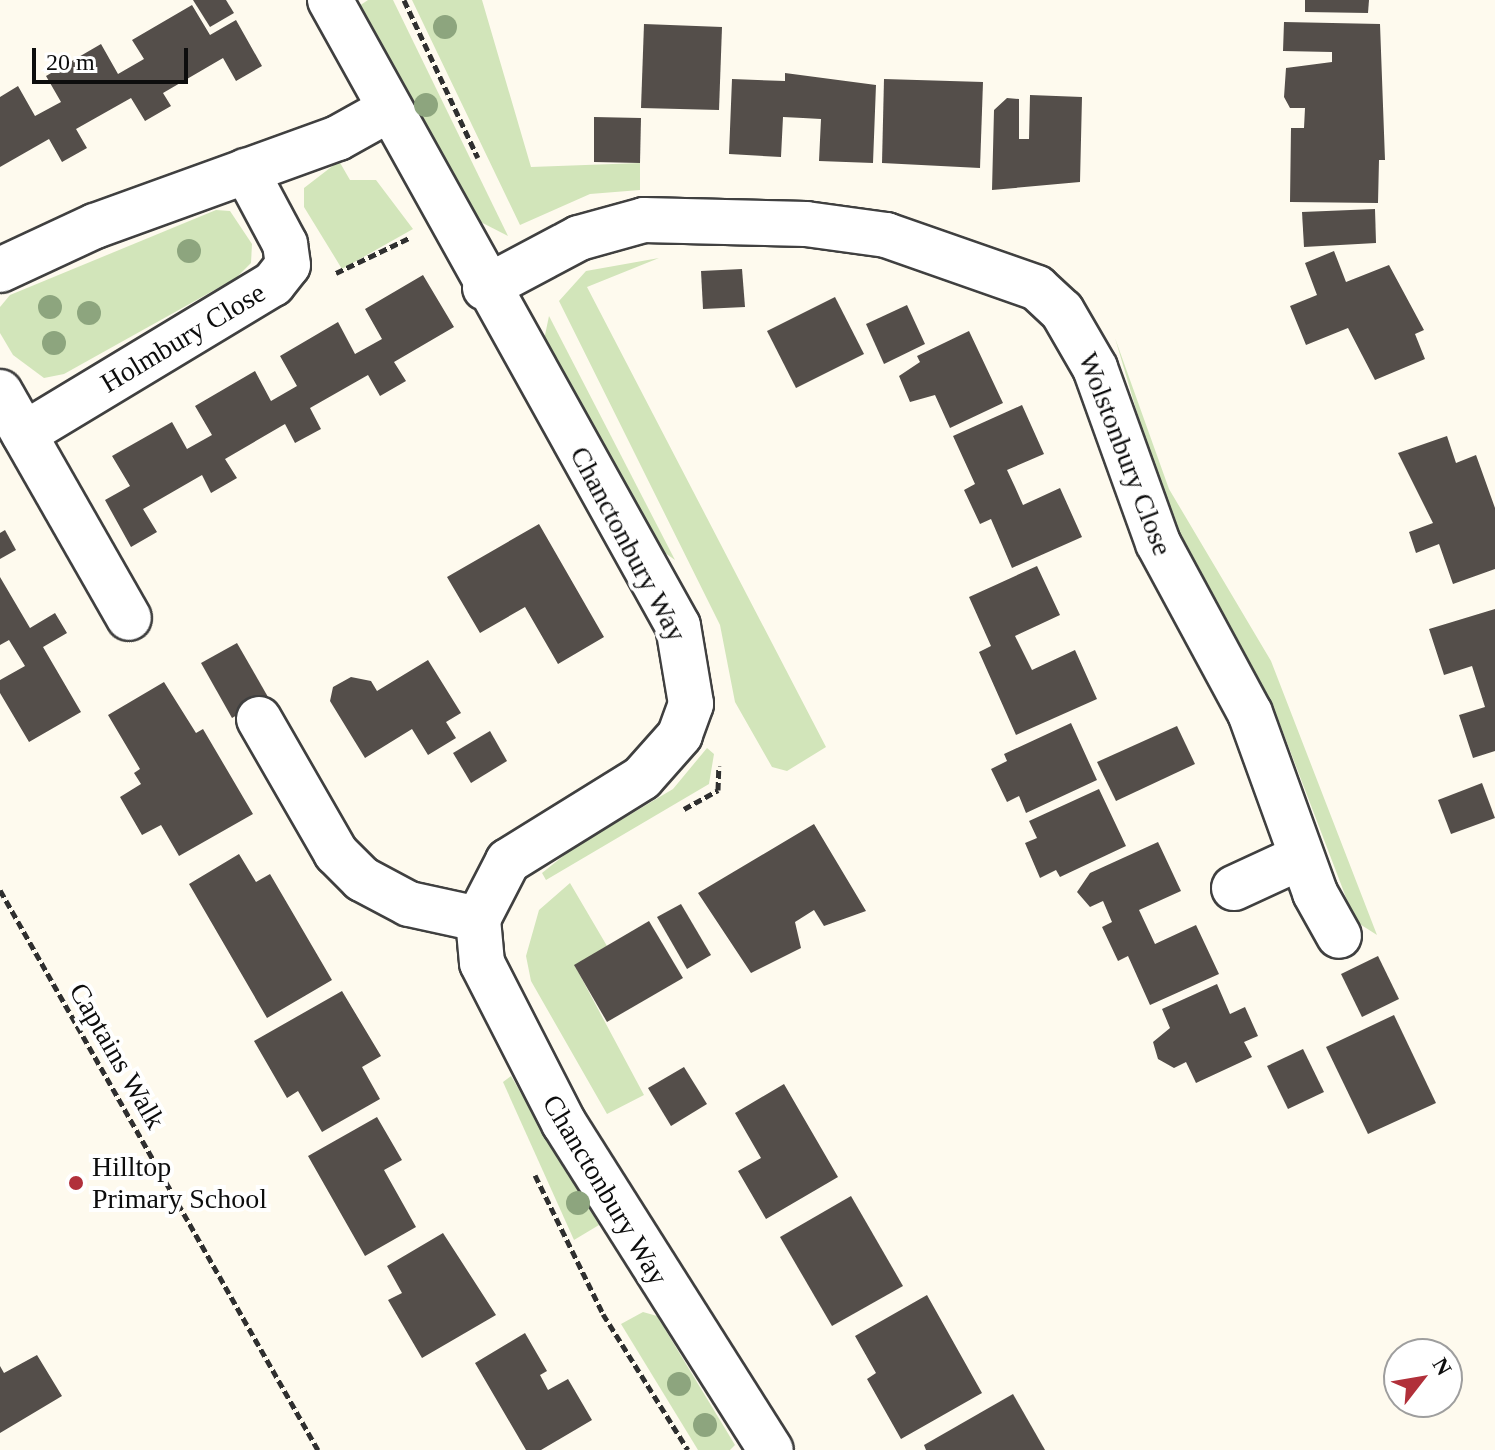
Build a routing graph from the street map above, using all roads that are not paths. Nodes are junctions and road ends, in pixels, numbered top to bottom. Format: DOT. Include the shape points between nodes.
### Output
graph roads {
  1 [pos="330,0"];
  2 [pos="388,110"];
  3 [pos="246,171"];
  4 [pos="0,270"];
  5 [pos="485,288"];
  6 [pos="0,392"];
  7 [pos="24,434"];
  8 [pos="129,618"];
  9 [pos="259,719"];
  10 [pos="1301,857"];
  11 [pos="1234,888"];
  12 [pos="478,919"];
  13 [pos="1339,936"];
  14 [pos="771,1450"];
  1 -- 2 [label="street, Chanctonbury Way"];
  2 -- 3 [label="street"];
  2 -- 5 [label="street, Chanctonbury Way"];
  3 -- 4 [label="street"];
  3 -- 7 [label="street, Holmbury Close" via="285,244 288,265 273,284"];
  5 -- 10 [label="street, Wolstonbury Close" via="579,238 644,220 806,224 886,235 1037,288 1062,311 1095,368 1158,543 1250,713"];
  5 -- 12 [label="street, Chanctonbury Way" via="678,626 691,704 665,759 508,861"];
  6 -- 7 [label="street"];
  7 -- 8 [label="street"];
  9 -- 12 [label="street" via="336,853 362,879 409,904"];
  10 -- 11 [label="street"];
  10 -- 13 [label="street, Wolstonbury Close"];
  12 -- 14 [label="street, Chanctonbury Way" via="495,999 671,1302"];
}
